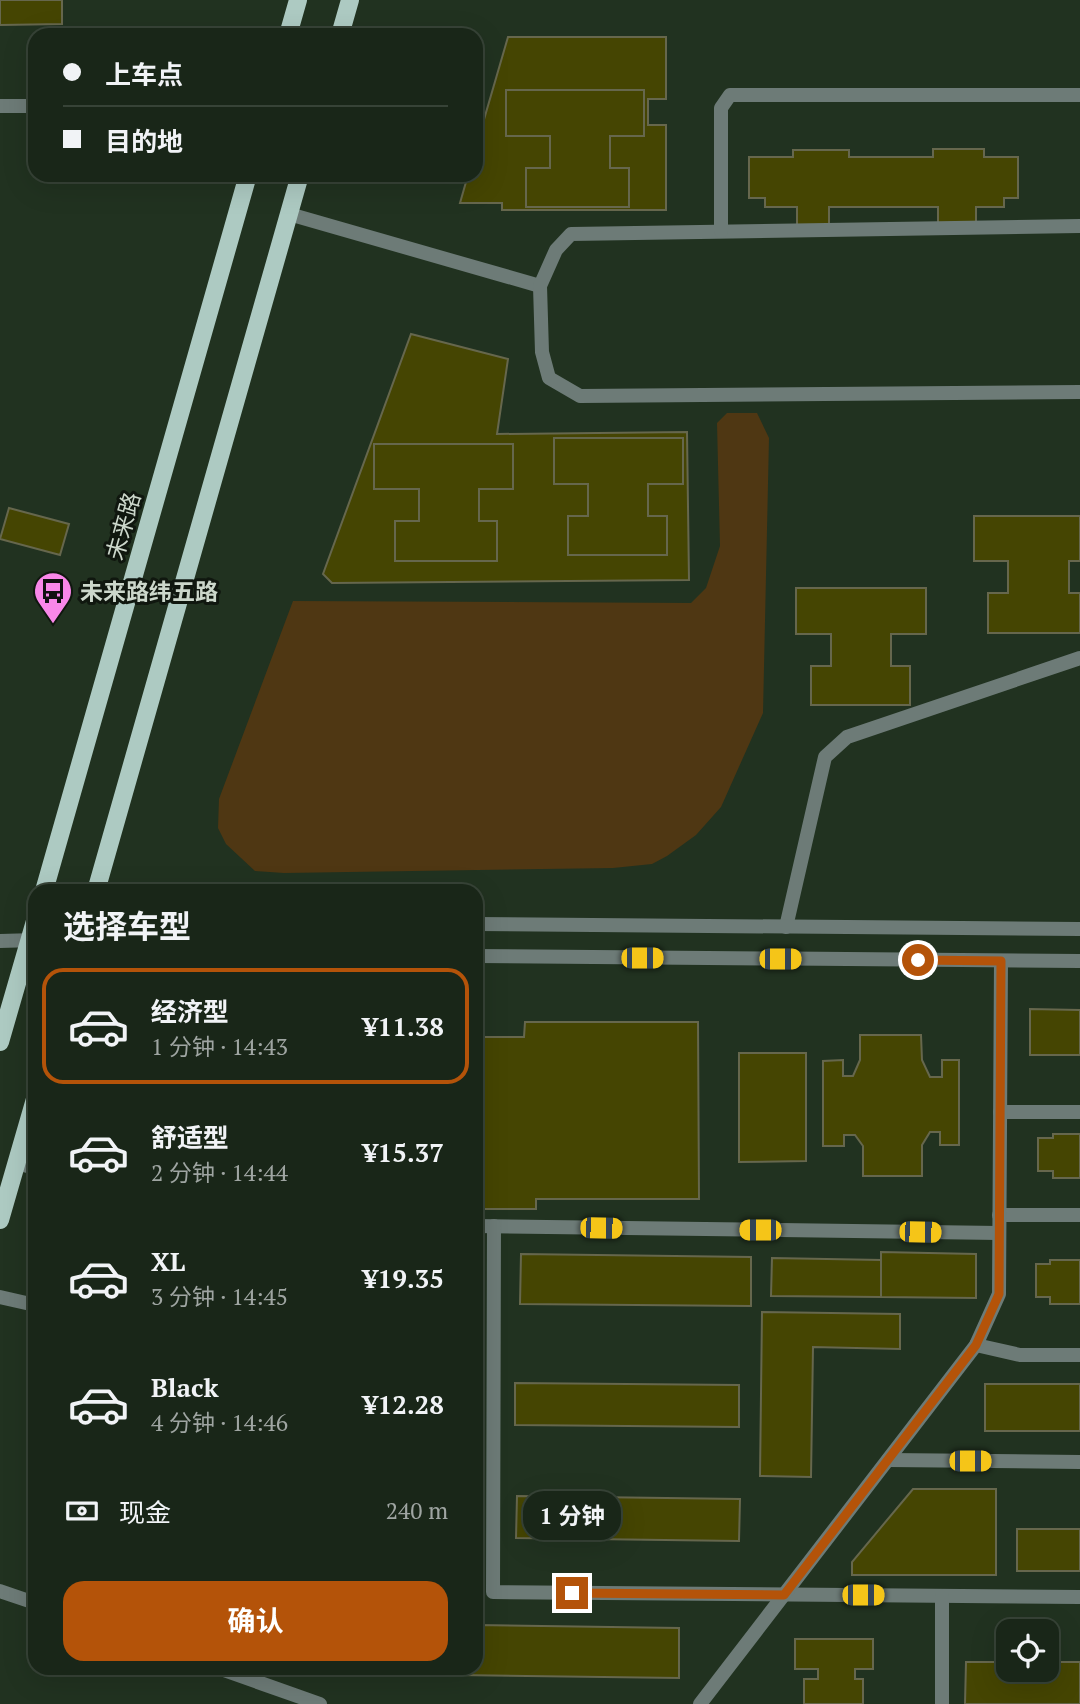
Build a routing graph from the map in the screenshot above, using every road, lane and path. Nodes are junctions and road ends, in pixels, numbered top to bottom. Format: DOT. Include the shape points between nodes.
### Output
graph roads {
  1 [pos="298,0"];
  2 [pos="350,0"];
  3 [pos="290,28"];
  4 [pos="342,28"];
  5 [pos="1080,95"];
  6 [pos="0,106"];
  7 [pos="28,106"];
  8 [pos="246,182"];
  9 [pos="298,182"];
  10 [pos="289,214"];
  11 [pos="1080,226"];
  12 [pos="721,231"];
  13 [pos="540,286"];
  14 [pos="1080,392"];
  15 [pos="1080,657"];
  16 [pos="46,884"];
  17 [pos="98,884"];
  18 [pos="483,924"];
  19 [pos="786,927"];
  20 [pos="1080,929"];
  21 [pos="0,940"];
  22 [pos="28,940"];
  23 [pos="28,953"];
  24 [pos="483,956"];
  25 [pos="1001,961"];
  26 [pos="1080,961"];
  27 [pos="0,1042"];
  28 [pos="1000,1112"];
  29 [pos="1080,1112"];
  30 [pos="28,1123"];
  31 [pos="16,1163"];
  32 [pos="28,1166"];
  33 [pos="999,1215"];
  34 [pos="1080,1215"];
  35 [pos="0,1220"];
  36 [pos="483,1226"];
  37 [pos="494,1226"];
  38 [pos="999,1233"];
  39 [pos="0,1297"];
  40 [pos="28,1303"];
  41 [pos="976,1345"];
  42 [pos="1080,1355"];
  43 [pos="888,1460"];
  44 [pos="1080,1462"];
  45 [pos="0,1591"];
  46 [pos="784,1595"];
  47 [pos="943,1596"];
  48 [pos="1080,1597"];
  49 [pos="28,1601"];
  50 [pos="238,1675"];
  51 [pos="320,1704"];
  52 [pos="700,1704"];
  53 [pos="942,1704"];
  1 -- 3 [label="main road"];
  2 -- 4 [label="main road"];
  5 -- 12 [label="street" via="730,95 721,108"];
  6 -- 7 [label="street"];
  8 -- 16 [label="main road, 未来路"];
  9 -- 10 [label="main road"];
  10 -- 13 [label="street"];
  10 -- 17 [label="main road"];
  11 -- 12 [label="street"];
  12 -- 13 [label="street" via="571,234 556,250"];
  13 -- 14 [label="street" via="542,352 549,378 580,396"];
  15 -- 19 [label="street" via="847,737 825,757"];
  18 -- 19 [label="street"];
  19 -- 20 [label="street"];
  21 -- 22 [label="street"];
  23 -- 27 [label="main road"];
  24 -- 25 [label="street"];
  25 -- 26 [label="street"];
  25 -- 28 [label="street"];
  28 -- 29 [label="street"];
  28 -- 33 [label="street"];
  30 -- 31 [label="main road"];
  31 -- 32 [label="street"];
  31 -- 35 [label="main road"];
  33 -- 34 [label="street"];
  33 -- 38 [label="street"];
  36 -- 37 [label="street"];
  37 -- 38 [label="street"];
  37 -- 46 [label="street" via="493,1592"];
  38 -- 41 [label="street" via="999,1294"];
  39 -- 40 [label="street"];
  41 -- 42 [label="street" via="1020,1355"];
  41 -- 43 [label="street"];
  43 -- 44 [label="street"];
  43 -- 46 [label="street"];
  45 -- 49 [label="street"];
  46 -- 47 [label="street"];
  46 -- 52 [label="street"];
  47 -- 48 [label="street"];
  47 -- 53 [label="street"];
  50 -- 51 [label="street"];
}
